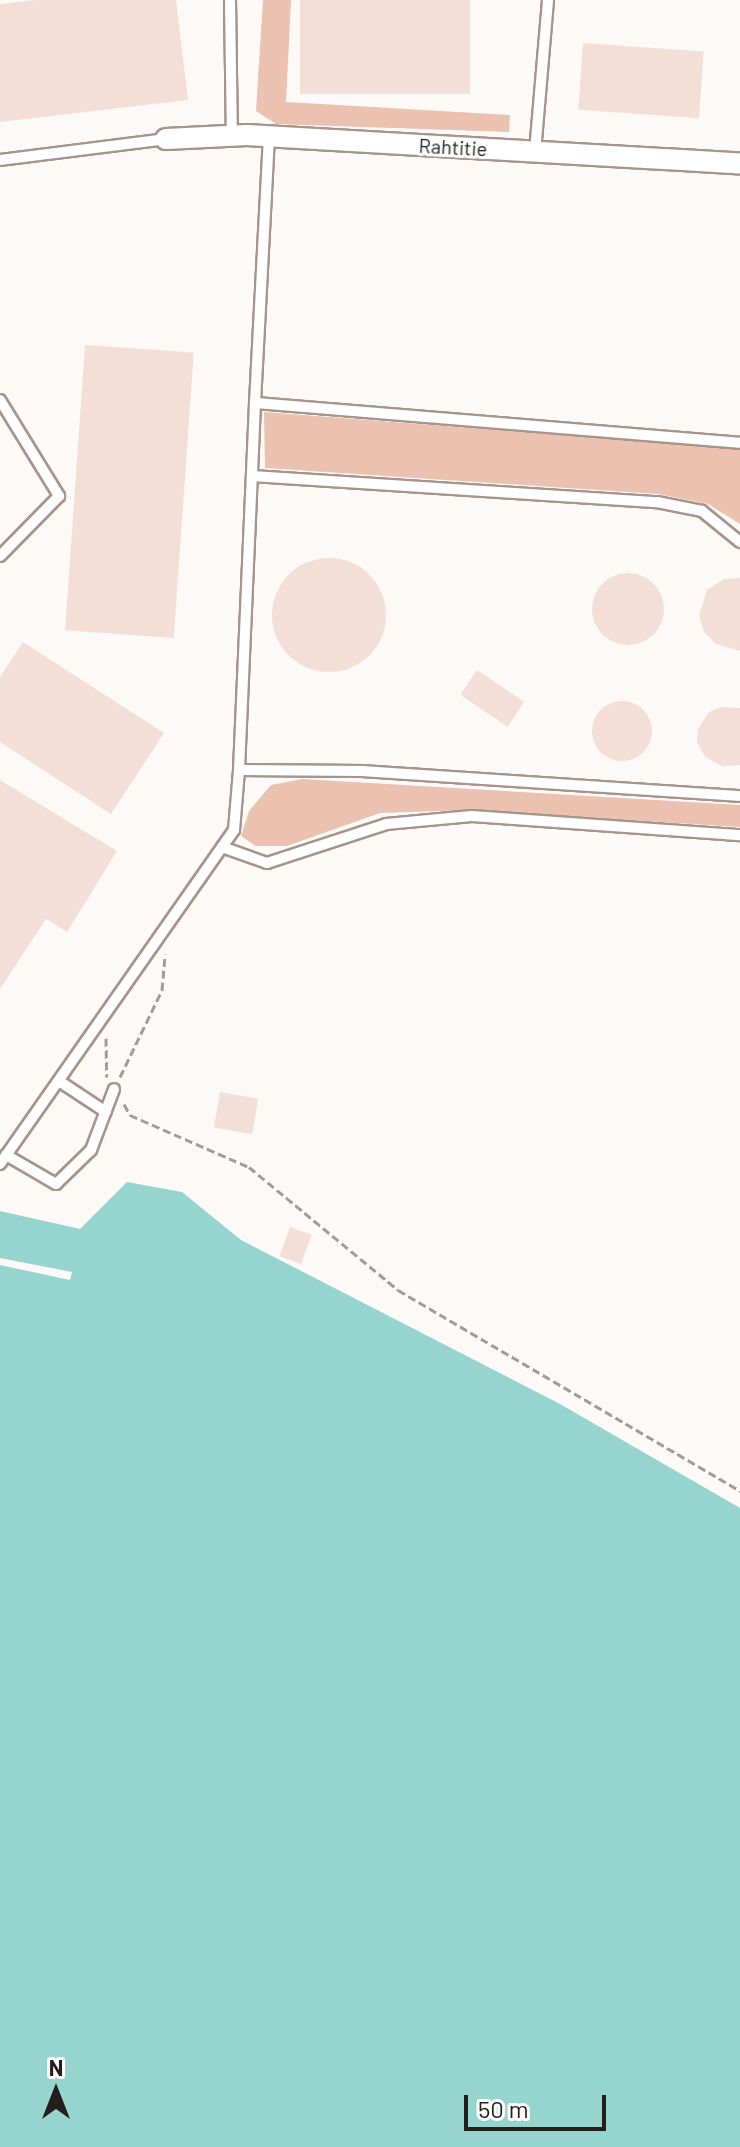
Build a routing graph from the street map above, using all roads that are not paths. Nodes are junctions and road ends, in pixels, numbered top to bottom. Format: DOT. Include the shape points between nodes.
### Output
graph roads {
  1 [pos="230,0"];
  2 [pos="548,0"];
  3 [pos="232,136"];
  4 [pos="269,137"];
  5 [pos="166,139"];
  6 [pos="535,152"];
  7 [pos="0,160"];
  8 [pos="740,163"];
  9 [pos="0,400"];
  10 [pos="255,403"];
  11 [pos="740,443"];
  12 [pos="252,476"];
  13 [pos="740,542"];
  14 [pos="0,556"];
  15 [pos="239,770"];
  16 [pos="740,796"];
  17 [pos="740,835"];
  18 [pos="222,847"];
  19 [pos="59,1081"];
  20 [pos="114,1089"];
  21 [pos="106,1112"];
  22 [pos="3,1159"];
  1 -- 3 [label="lane"];
  2 -- 6 [label="lane"];
  3 -- 4 [label="street, Rahtitie"];
  3 -- 5 [label="street, Rahtitie"];
  4 -- 6 [label="street, Rahtitie"];
  4 -- 10 [label="lane"];
  5 -- 7 [label="lane"];
  6 -- 8 [label="street, Rahtitie"];
  9 -- 14 [label="lane" via="59,496"];
  10 -- 11 [label="lane"];
  10 -- 12 [label="lane"];
  12 -- 13 [label="lane" via="657,502 702,511"];
  12 -- 15 [label="lane"];
  15 -- 16 [label="lane" via="363,771"];
  15 -- 18 [label="lane" via="234,830"];
  17 -- 18 [label="lane" via="472,816 386,824 267,863"];
  18 -- 19 [label="lane"];
  19 -- 21 [label="lane"];
  19 -- 22 [label="lane"];
  20 -- 21 [label="lane"];
  21 -- 22 [label="lane" via="91,1150 56,1184"];
}
